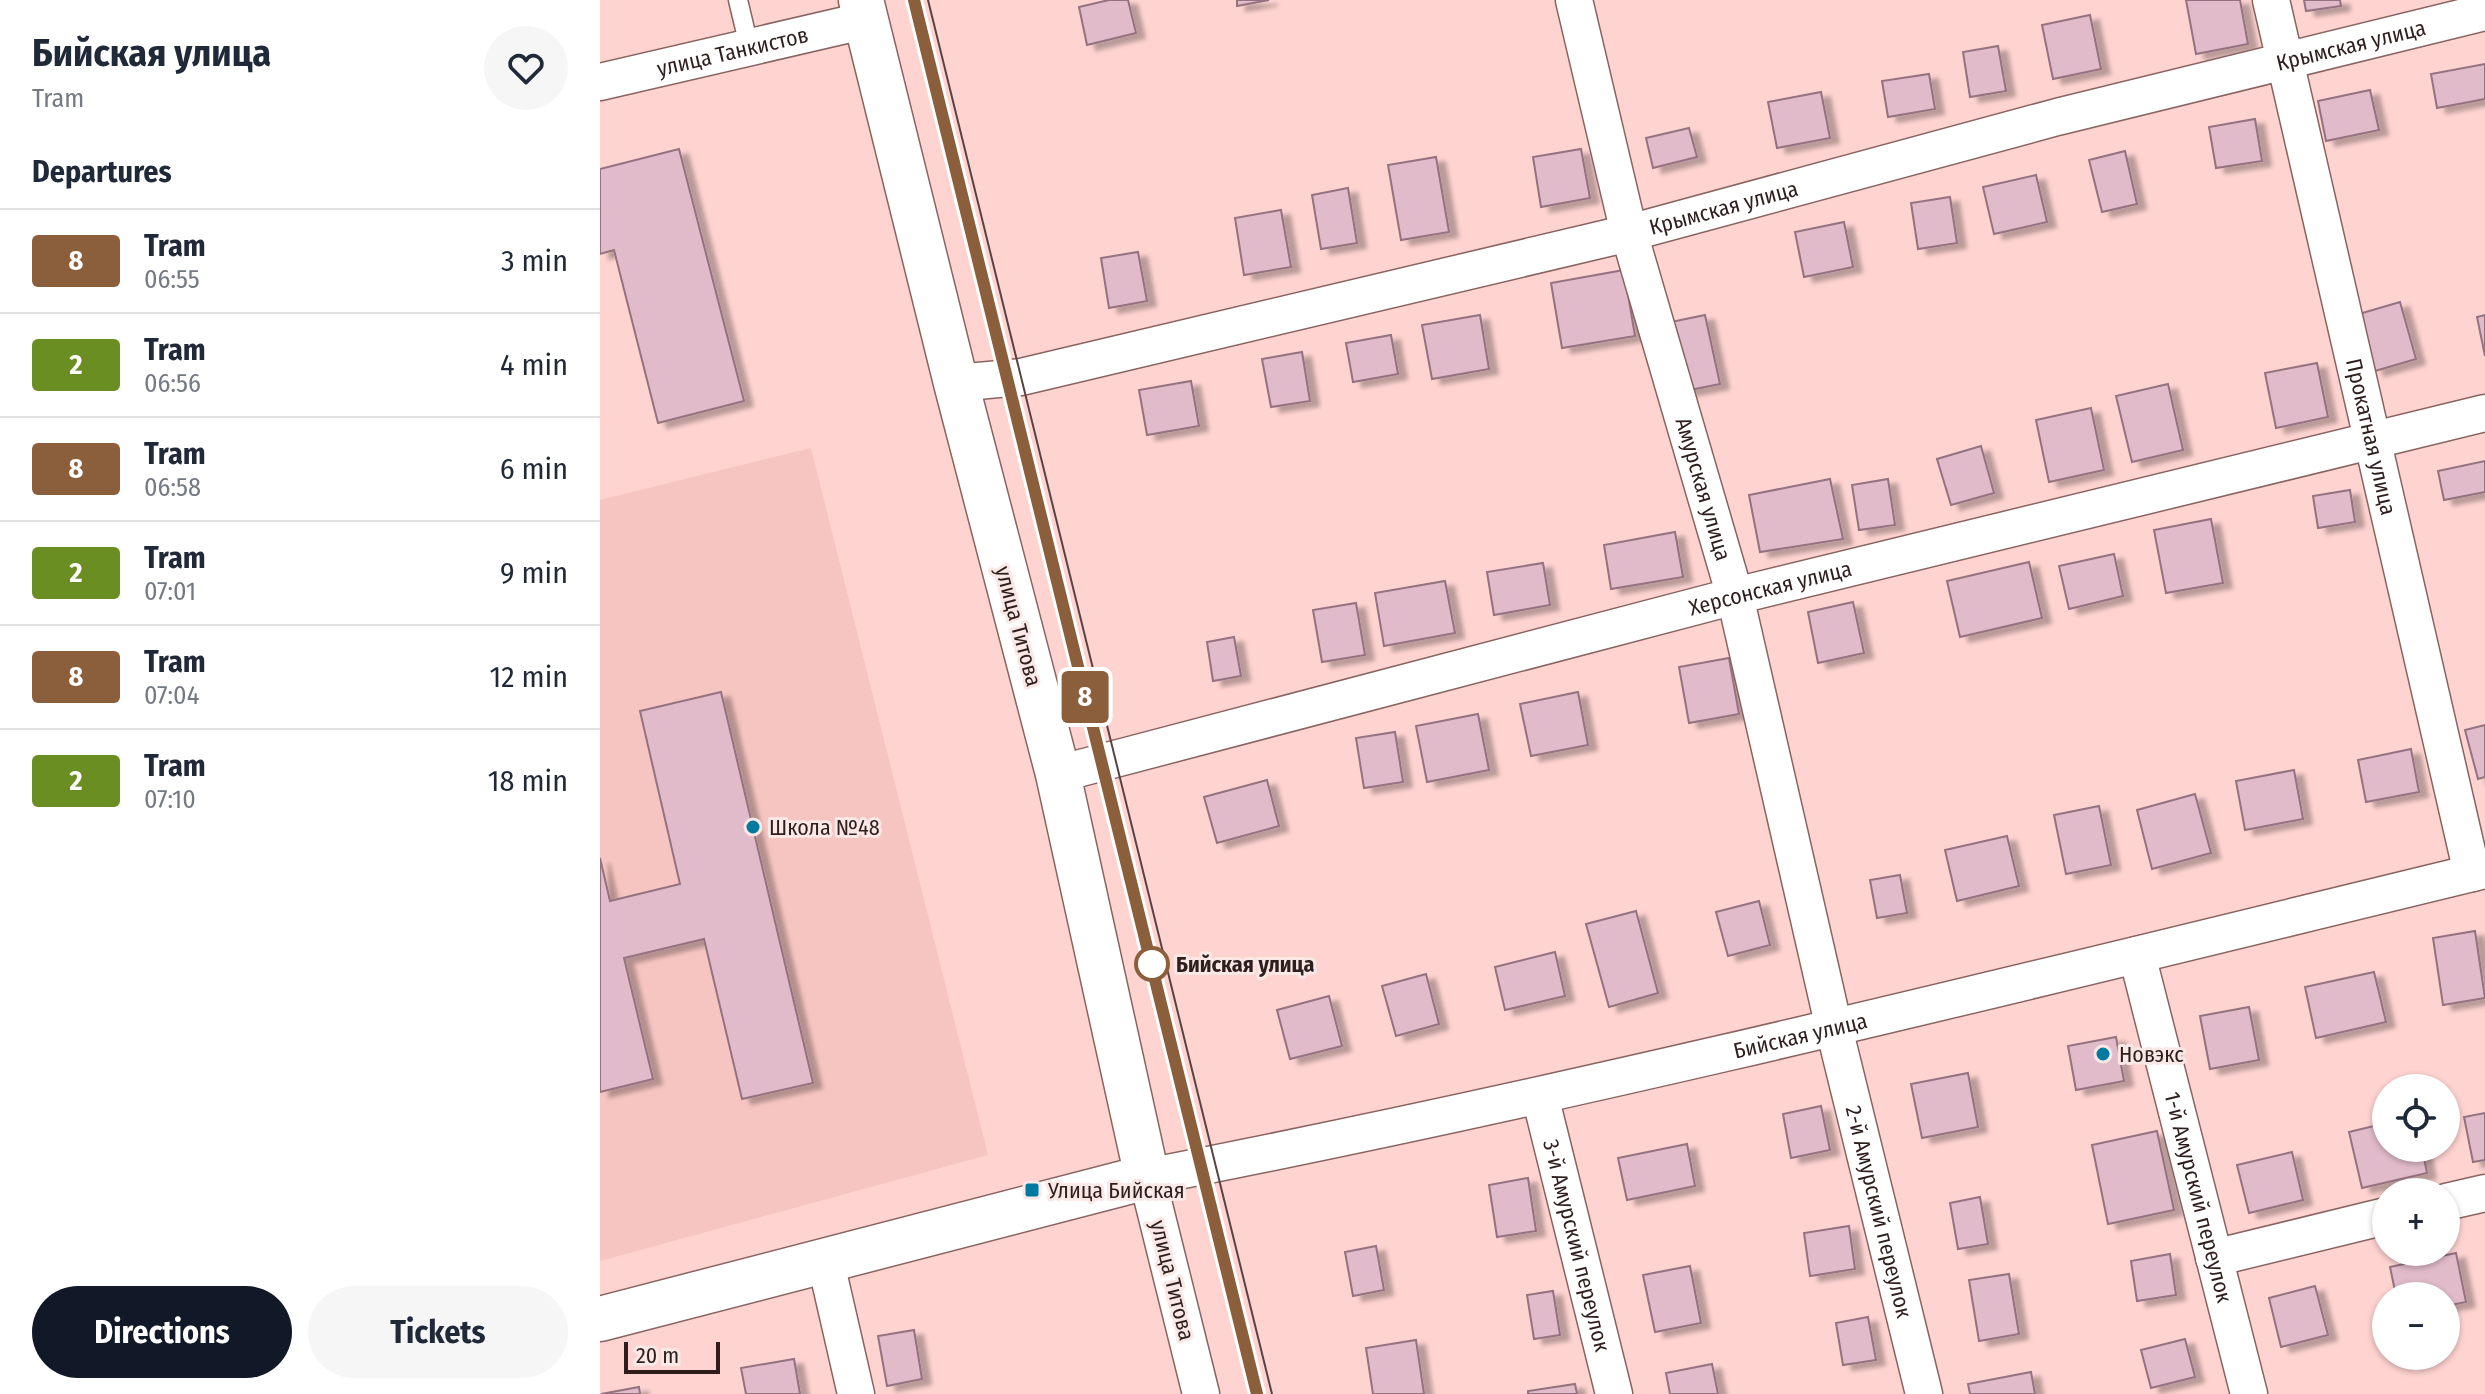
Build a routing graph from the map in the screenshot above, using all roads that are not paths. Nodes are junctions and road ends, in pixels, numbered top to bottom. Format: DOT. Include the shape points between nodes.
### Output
graph roads {
  1 [pos="738,0"];
  2 [pos="1574,0"];
  3 [pos="2271,0"];
  4 [pos="864,10"];
  5 [pos="2485,12"];
  6 [pos="749,46"];
  7 [pos="2285,61"];
  8 [pos="600,82"];
  9 [pos="1629,233"];
  10 [pos="956,383"];
  11 [pos="2485,413"];
  12 [pos="2373,441"];
  13 [pos="1735,596"];
  14 [pos="1058,774"];
  15 [pos="2479,872"];
  16 [pos="2137,955"];
  17 [pos="1834,1028"];
  18 [pos="1540,1096"];
  19 [pos="1147,1177"];
  20 [pos="2485,1193"];
  21 [pos="2460,1199"];
  22 [pos="2372,1219"];
  23 [pos="2214,1258"];
  24 [pos="825,1259"];
  25 [pos="600,1319"];
  26 [pos="856,1394"];
  27 [pos="1201,1394"];
  28 [pos="1614,1394"];
  29 [pos="1924,1394"];
  30 [pos="2249,1394"];
  1 -- 6 [label="lane"];
  2 -- 9 [label="street, Амурская улица"];
  3 -- 7 [label="street, Прокатная улица"];
  4 -- 6 [label="street, улица Танкистов"];
  4 -- 10 [label="street, улица Титова"];
  5 -- 7 [label="street, Крымская улица"];
  6 -- 8 [label="street, улица Танкистов"];
  7 -- 9 [label="street, Крымская улица"];
  7 -- 12 [label="street, Прокатная улица"];
  9 -- 10 [label="street, Крымская улица" via="1021,377"];
  9 -- 13 [label="street, Амурская улица"];
  10 -- 14 [label="street, улица Титова"];
  11 -- 12 [label="street, Херсонская улица"];
  12 -- 13 [label="street, Херсонская улица"];
  12 -- 15 [label="street, Прокатная улица"];
  13 -- 14 [label="street, Херсонская улица"];
  13 -- 17 [label="street, Амурская улица"];
  14 -- 19 [label="street, улица Титова"];
  15 -- 16 [label="street, Бийская улица"];
  16 -- 17 [label="street, Бийская улица"];
  16 -- 23 [label="street, 1-й Амурский переулок"];
  17 -- 18 [label="street, Бийская улица"];
  17 -- 29 [label="street, 2-й Амурский переулок"];
  18 -- 19 [label="street, Бийская улица"];
  18 -- 28 [label="street, 3-й Амурский переулок"];
  19 -- 24 [label="street, Бийская улица"];
  19 -- 27 [label="street, улица Титова"];
  20 -- 21 [label="street"];
  22 -- 23 [label="street"];
  23 -- 30 [label="street, 1-й Амурский переулок"];
  24 -- 25 [label="street, Бийская улица"];
  24 -- 26 [label="street"];
}
